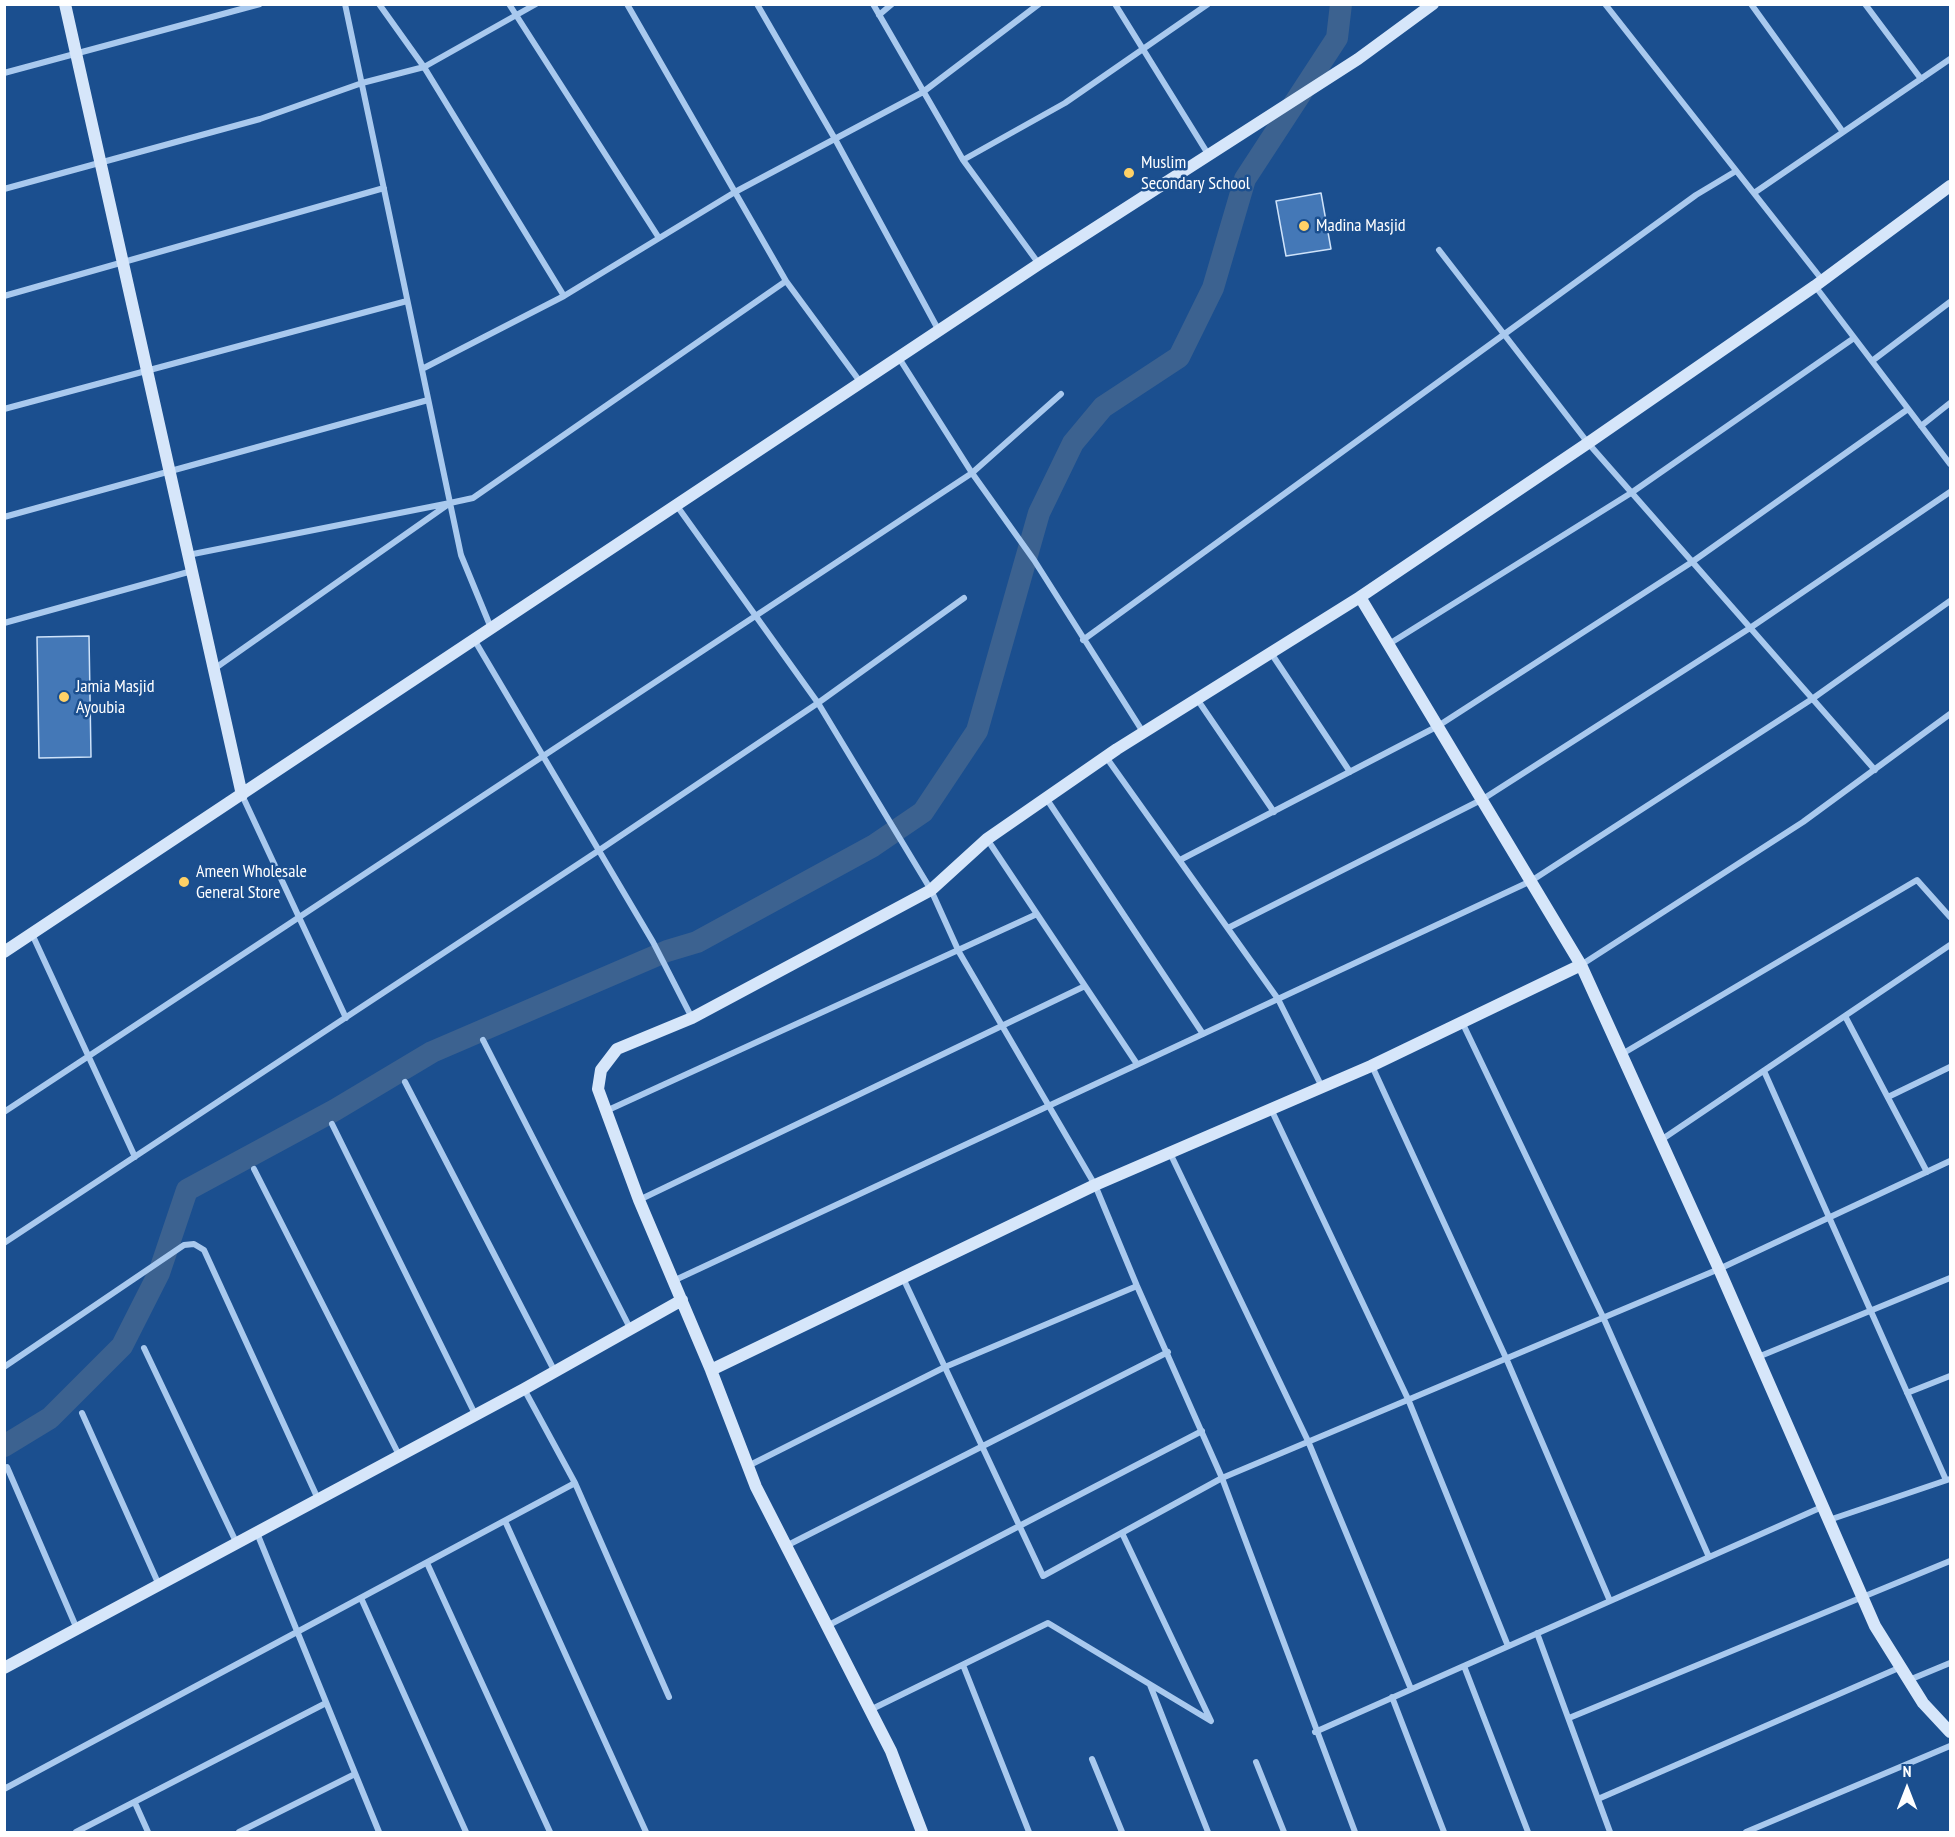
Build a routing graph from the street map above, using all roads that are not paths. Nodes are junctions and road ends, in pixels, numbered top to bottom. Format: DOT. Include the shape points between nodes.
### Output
graph roads {
  1 [pos="65,4"];
  2 [pos="260,4"];
  3 [pos="345,4"];
  4 [pos="379,4"];
  5 [pos="509,4"];
  6 [pos="536,4"];
  7 [pos="627,4"];
  8 [pos="757,4"];
  9 [pos="873,4"];
  10 [pos="892,4"];
  11 [pos="1039,4"];
  12 [pos="1115,4"];
  13 [pos="1208,4"];
  14 [pos="1434,4"];
  15 [pos="1751,4"];
  16 [pos="1865,4"];
  17 [pos="1609,6"];
  18 [pos="879,15"];
  19 [pos="516,16"];
  20 [pos="1142,48"];
  21 [pos="76,54"];
  22 [pos="1950,59"];
  23 [pos="424,67"];
  24 [pos="4,73"];
  25 [pos="1921,79"];
  26 [pos="362,83"];
  27 [pos="923,92"];
  28 [pos="1843,132"];
  29 [pos="834,139"];
  30 [pos="1209,154"];
  31 [pos="963,160"];
  32 [pos="101,163"];
  33 [pos="1736,171"];
  34 [pos="1950,186"];
  35 [pos="384,188"];
  36 [pos="4,189"];
  37 [pos="735,192"];
  38 [pos="1754,193"];
  39 [pos="659,238"];
  40 [pos="1439,250"];
  41 [pos="123,262"];
  42 [pos="1039,264"];
  43 [pos="786,280"];
  44 [pos="1819,284"];
  45 [pos="4,296"];
  46 [pos="564,296"];
  47 [pos="407,301"];
  48 [pos="1950,302"];
  49 [pos="939,331"];
  50 [pos="1504,335"];
  51 [pos="1854,338"];
  52 [pos="899,358"];
  53 [pos="1872,361"];
  54 [pos="422,369"];
  55 [pos="147,371"];
  56 [pos="861,383"];
  57 [pos="1061,394"];
  58 [pos="428,400"];
  59 [pos="1950,403"];
  60 [pos="4,409"];
  61 [pos="1908,409"];
  62 [pos="1921,426"];
  63 [pos="1588,443"];
  64 [pos="1950,464"];
  65 [pos="169,471"];
  66 [pos="972,473"];
  67 [pos="1950,492"];
  68 [pos="1631,493"];
  69 [pos="450,503"];
  70 [pos="677,506"];
  71 [pos="4,517"];
  72 [pos="188,555"];
  73 [pos="1692,562"];
  74 [pos="192,571"];
  75 [pos="1360,597"];
  76 [pos="964,598"];
  77 [pos="1950,602"];
  78 [pos="756,616"];
  79 [pos="4,623"];
  80 [pos="1750,628"];
  81 [pos="491,630"];
  82 [pos="1083,640"];
  83 [pos="475,641"];
  84 [pos="1388,644"];
  85 [pos="1271,652"];
  86 [pos="214,669"];
  87 [pos="1197,699"];
  88 [pos="1812,699"];
  89 [pos="818,703"];
  90 [pos="1950,714"];
  91 [pos="1438,726"];
  92 [pos="1144,733"];
  93 [pos="541,757"];
  94 [pos="1106,757"];
  95 [pos="1875,770"];
  96 [pos="1350,772"];
  97 [pos="242,795"];
  98 [pos="1046,798"];
  99 [pos="1482,799"];
  100 [pos="1274,812"];
  101 [pos="987,839"];
  102 [pos="598,851"];
  103 [pos="1180,860"];
  104 [pos="1531,881"];
  105 [pos="931,890"];
  106 [pos="1037,914"];
  107 [pos="1950,917"];
  108 [pos="298,918"];
  109 [pos="1228,927"];
  110 [pos="31,934"];
  111 [pos="1950,945"];
  112 [pos="4,952"];
  113 [pos="959,952"];
  114 [pos="1581,965"];
  115 [pos="1085,986"];
  116 [pos="1278,999"];
  117 [pos="1845,1016"];
  118 [pos="346,1018"];
  119 [pos="692,1018"];
  120 [pos="1462,1022"];
  121 [pos="1001,1024"];
  122 [pos="1203,1034"];
  123 [pos="483,1040"];
  124 [pos="1622,1054"];
  125 [pos="87,1057"];
  126 [pos="1137,1065"];
  127 [pos="1371,1066"];
  128 [pos="1950,1067"];
  129 [pos="1764,1071"];
  130 [pos="405,1082"];
  131 [pos="1322,1087"];
  132 [pos="1888,1097"];
  133 [pos="1048,1106"];
  134 [pos="1271,1109"];
  135 [pos="606,1111"];
  136 [pos="4,1112"];
  137 [pos="332,1124"];
  138 [pos="1661,1140"];
  139 [pos="1170,1153"];
  140 [pos="135,1157"];
  141 [pos="1950,1161"];
  142 [pos="254,1168"];
  143 [pos="1927,1172"];
  144 [pos="1095,1185"];
  145 [pos="639,1200"];
  146 [pos="1829,1218"];
  147 [pos="4,1244"];
  148 [pos="1719,1269"];
  149 [pos="903,1278"];
  150 [pos="1950,1278"];
  151 [pos="673,1281"];
  152 [pos="1137,1286"];
  153 [pos="682,1300"];
  154 [pos="1870,1311"];
  155 [pos="1603,1317"];
  156 [pos="630,1328"];
  157 [pos="144,1348"];
  158 [pos="1168,1352"];
  159 [pos="1757,1357"];
  160 [pos="1506,1358"];
  161 [pos="4,1367"];
  162 [pos="945,1367"];
  163 [pos="554,1370"];
  164 [pos="711,1370"];
  165 [pos="1950,1376"];
  166 [pos="524,1389"];
  167 [pos="1907,1394"];
  168 [pos="1408,1399"];
  169 [pos="82,1413"];
  170 [pos="475,1414"];
  171 [pos="1202,1431"];
  172 [pos="1308,1441"];
  173 [pos="982,1447"];
  174 [pos="399,1455"];
  175 [pos="748,1466"];
  176 [pos="7,1467"];
  177 [pos="1222,1478"];
  178 [pos="1948,1480"];
  179 [pos="574,1484"];
  180 [pos="318,1500"];
  181 [pos="1822,1507"];
  182 [pos="1828,1520"];
  183 [pos="505,1521"];
  184 [pos="1019,1526"];
  185 [pos="257,1533"];
  186 [pos="1122,1533"];
  187 [pos="237,1544"];
  188 [pos="786,1546"];
  189 [pos="1709,1557"];
  190 [pos="1950,1561"];
  191 [pos="427,1563"];
  192 [pos="159,1585"];
  193 [pos="1862,1596"];
  194 [pos="361,1598"];
  195 [pos="1610,1601"];
  196 [pos="828,1626"];
  197 [pos="77,1629"];
  198 [pos="297,1632"];
  199 [pos="1538,1633"];
  200 [pos="1508,1646"];
  201 [pos="1950,1663"];
  202 [pos="963,1665"];
  203 [pos="1464,1666"];
  204 [pos="1901,1667"];
  205 [pos="4,1668"];
  206 [pos="1909,1680"];
  207 [pos="1150,1684"];
  208 [pos="1411,1689"];
  209 [pos="669,1697"];
  210 [pos="1392,1698"];
  211 [pos="326,1703"];
  212 [pos="870,1710"];
  213 [pos="1569,1718"];
  214 [pos="1316,1732"];
  215 [pos="1950,1732"];
  216 [pos="1950,1746"];
  217 [pos="1092,1759"];
  218 [pos="1256,1762"];
  219 [pos="355,1773"];
  220 [pos="4,1789"];
  221 [pos="1598,1799"];
  222 [pos="135,1803"];
  223 [pos="76,1833"];
  224 [pos="148,1833"];
  225 [pos="239,1833"];
  226 [pos="379,1833"];
  227 [pos="466,1833"];
  228 [pos="550,1833"];
  229 [pos="646,1833"];
  230 [pos="922,1833"];
  231 [pos="1029,1833"];
  232 [pos="1122,1833"];
  233 [pos="1208,1833"];
  234 [pos="1284,1833"];
  235 [pos="1355,1833"];
  236 [pos="1444,1833"];
  237 [pos="1528,1833"];
  238 [pos="1610,1833"];
  239 [pos="1746,1833"];
  1 -- 21 [label="street"];
  2 -- 21 [label="street"];
  3 -- 26 [label="street"];
  4 -- 23 [label="street"];
  5 -- 19 [label="street"];
  6 -- 19 [label="street"];
  7 -- 37 [label="street"];
  8 -- 29 [label="street"];
  9 -- 18 [label="street"];
  10 -- 18 [label="street"];
  11 -- 27 [label="street"];
  12 -- 20 [label="street"];
  13 -- 20 [label="street"];
  14 -- 30 [label="street" via="1358,59"];
  15 -- 28 [label="street"];
  16 -- 25 [label="street"];
  17 -- 33 [label="street"];
  18 -- 27 [label="street"];
  19 -- 23 [label="street"];
  19 -- 39 [label="street"];
  20 -- 30 [label="street"];
  20 -- 31 [label="street" via="1065,103"];
  21 -- 24 [label="street"];
  21 -- 32 [label="street"];
  22 -- 25 [label="street"];
  23 -- 26 [label="street"];
  23 -- 46 [label="street"];
  25 -- 28 [label="street"];
  26 -- 32 [label="street" via="260,119"];
  26 -- 35 [label="street"];
  27 -- 29 [label="street"];
  27 -- 31 [label="street"];
  28 -- 38 [label="street"];
  29 -- 37 [label="street"];
  29 -- 49 [label="street"];
  30 -- 42 [label="street"];
  31 -- 42 [label="street"];
  32 -- 36 [label="street"];
  32 -- 41 [label="street"];
  33 -- 38 [label="street"];
  33 -- 50 [label="street" via="1696,195"];
  34 -- 44 [label="street"];
  35 -- 41 [label="street"];
  35 -- 47 [label="street"];
  37 -- 39 [label="street"];
  37 -- 43 [label="street"];
  38 -- 44 [label="street"];
  39 -- 46 [label="street"];
  40 -- 50 [label="street"];
  41 -- 45 [label="street"];
  41 -- 55 [label="street"];
  42 -- 49 [label="street"];
  43 -- 56 [label="street"];
  43 -- 69 [label="street" via="473,498"];
  44 -- 51 [label="street"];
  44 -- 63 [label="street"];
  46 -- 54 [label="street"];
  47 -- 54 [label="street"];
  47 -- 55 [label="street"];
  48 -- 53 [label="street"];
  49 -- 52 [label="street"];
  50 -- 63 [label="street"];
  50 -- 82 [label="street"];
  51 -- 53 [label="street"];
  51 -- 68 [label="street"];
  52 -- 56 [label="street"];
  52 -- 66 [label="street"];
  53 -- 61 [label="street"];
  54 -- 58 [label="street"];
  55 -- 60 [label="street"];
  55 -- 65 [label="street"];
  56 -- 70 [label="street"];
  57 -- 66 [label="street"];
  58 -- 65 [label="street"];
  58 -- 69 [label="street"];
  59 -- 62 [label="street"];
  61 -- 62 [label="street"];
  61 -- 73 [label="street"];
  62 -- 64 [label="street"];
  63 -- 68 [label="street"];
  63 -- 75 [label="street"];
  65 -- 71 [label="street"];
  65 -- 72 [label="street"];
  66 -- 78 [label="street"];
  66 -- 82 [label="street" via="1034,560"];
  67 -- 80 [label="street"];
  68 -- 73 [label="street"];
  68 -- 84 [label="street"];
  69 -- 72 [label="street"];
  69 -- 81 [label="street" via="461,555"];
  69 -- 86 [label="street"];
  70 -- 78 [label="street"];
  70 -- 81 [label="street"];
  72 -- 74 [label="street"];
  73 -- 80 [label="street"];
  73 -- 91 [label="street"];
  74 -- 79 [label="street"];
  74 -- 86 [label="street"];
  75 -- 84 [label="street"];
  75 -- 85 [label="street"];
  76 -- 89 [label="street"];
  77 -- 88 [label="street"];
  78 -- 89 [label="street"];
  78 -- 93 [label="street"];
  80 -- 88 [label="street"];
  80 -- 99 [label="street"];
  81 -- 83 [label="street"];
  82 -- 92 [label="street"];
  83 -- 93 [label="street"];
  83 -- 97 [label="street"];
  84 -- 91 [label="street"];
  85 -- 87 [label="street"];
  85 -- 96 [label="street"];
  86 -- 97 [label="street"];
  87 -- 92 [label="street"];
  87 -- 100 [label="street"];
  88 -- 95 [label="street"];
  88 -- 104 [label="street"];
  89 -- 102 [label="street"];
  89 -- 105 [label="street"];
  90 -- 95 [label="street"];
  91 -- 96 [label="street"];
  91 -- 99 [label="street"];
  92 -- 94 [label="street"];
  93 -- 102 [label="street"];
  93 -- 108 [label="street"];
  94 -- 98 [label="street"];
  94 -- 103 [label="street"];
  95 -- 114 [label="street" via="1803,822"];
  96 -- 100 [label="street"];
  97 -- 108 [label="street"];
  97 -- 110 [label="street"];
  98 -- 101 [label="street"];
  98 -- 122 [label="street"];
  99 -- 104 [label="street"];
  99 -- 109 [label="street"];
  100 -- 103 [label="street"];
  101 -- 105 [label="street"];
  101 -- 106 [label="street"];
  102 -- 118 [label="street"];
  102 -- 119 [label="street" via="653,942"];
  103 -- 109 [label="street"];
  104 -- 114 [label="street"];
  104 -- 116 [label="street"];
  105 -- 113 [label="street"];
  105 -- 119 [label="street"];
  106 -- 113 [label="street"];
  106 -- 115 [label="street"];
  107 -- 124 [label="street" via="1917,880"];
  108 -- 118 [label="street"];
  108 -- 125 [label="street"];
  109 -- 116 [label="street"];
  110 -- 112 [label="street"];
  110 -- 125 [label="street"];
  111 -- 117 [label="street"];
  113 -- 121 [label="street"];
  113 -- 135 [label="street"];
  114 -- 120 [label="street"];
  114 -- 124 [label="street"];
  115 -- 121 [label="street"];
  115 -- 126 [label="street"];
  116 -- 122 [label="street"];
  116 -- 131 [label="street"];
  117 -- 129 [label="street"];
  117 -- 132 [label="street"];
  118 -- 140 [label="street"];
  119 -- 135 [label="street" via="617,1049 601,1070 598,1089"];
  120 -- 127 [label="street"];
  120 -- 155 [label="street"];
  121 -- 133 [label="street"];
  121 -- 145 [label="street"];
  122 -- 126 [label="street"];
  123 -- 156 [label="street"];
  124 -- 138 [label="street"];
  125 -- 136 [label="street"];
  125 -- 140 [label="street"];
  126 -- 133 [label="street"];
  127 -- 131 [label="street"];
  127 -- 160 [label="street"];
  128 -- 132 [label="street"];
  129 -- 138 [label="street"];
  129 -- 146 [label="street"];
  130 -- 163 [label="street"];
  131 -- 134 [label="street"];
  132 -- 143 [label="street"];
  133 -- 144 [label="street"];
  133 -- 151 [label="street"];
  134 -- 139 [label="street"];
  134 -- 168 [label="street"];
  135 -- 145 [label="street"];
  137 -- 170 [label="street"];
  138 -- 148 [label="street"];
  139 -- 144 [label="street"];
  139 -- 172 [label="street"];
  140 -- 147 [label="street"];
  141 -- 143 [label="street"];
  142 -- 174 [label="street"];
  143 -- 146 [label="street"];
  144 -- 149 [label="street"];
  144 -- 152 [label="street"];
  145 -- 151 [label="street"];
  146 -- 148 [label="street"];
  146 -- 154 [label="street"];
  148 -- 155 [label="street"];
  148 -- 159 [label="street"];
  149 -- 162 [label="street"];
  149 -- 164 [label="street"];
  150 -- 154 [label="street"];
  151 -- 153 [label="street"];
  152 -- 158 [label="street"];
  152 -- 162 [label="street"];
  153 -- 156 [label="street"];
  153 -- 164 [label="street"];
  154 -- 159 [label="street"];
  154 -- 167 [label="street"];
  155 -- 160 [label="street"];
  155 -- 189 [label="street"];
  156 -- 163 [label="street"];
  157 -- 187 [label="street"];
  158 -- 171 [label="street"];
  158 -- 173 [label="street"];
  159 -- 181 [label="street"];
  160 -- 168 [label="street"];
  160 -- 195 [label="street"];
  161 -- 180 [label="street" via="137,1275 184,1245 195,1244 204,1250"];
  162 -- 173 [label="street"];
  162 -- 175 [label="street"];
  163 -- 166 [label="street"];
  164 -- 175 [label="street"];
  165 -- 167 [label="street"];
  166 -- 170 [label="street"];
  166 -- 179 [label="street"];
  167 -- 178 [label="street"];
  168 -- 172 [label="street"];
  168 -- 200 [label="street"];
  169 -- 192 [label="street"];
  170 -- 174 [label="street"];
  171 -- 177 [label="street"];
  171 -- 184 [label="street"];
  172 -- 177 [label="street"];
  172 -- 208 [label="street"];
  173 -- 184 [label="street"];
  173 -- 188 [label="street"];
  174 -- 180 [label="street"];
  175 -- 188 [label="street"];
  176 -- 197 [label="street"];
  177 -- 186 [label="street"];
  177 -- 214 [label="street"];
  178 -- 182 [label="street"];
  179 -- 183 [label="street"];
  179 -- 209 [label="street"];
  180 -- 185 [label="street"];
  181 -- 182 [label="street"];
  181 -- 189 [label="street"];
  182 -- 193 [label="street"];
  183 -- 191 [label="street"];
  183 -- 229 [label="street"];
  184 -- 186 [label="street" via="1043,1576"];
  184 -- 196 [label="street"];
  185 -- 187 [label="street"];
  185 -- 198 [label="street"];
  186 -- 207 [label="street" via="1211,1721"];
  187 -- 192 [label="street"];
  188 -- 196 [label="street"];
  189 -- 195 [label="street"];
  190 -- 193 [label="street"];
  191 -- 194 [label="street"];
  191 -- 228 [label="street"];
  192 -- 197 [label="street"];
  193 -- 204 [label="street" via="1875,1626"];
  193 -- 213 [label="street"];
  194 -- 198 [label="street"];
  194 -- 227 [label="street"];
  195 -- 199 [label="street"];
  196 -- 212 [label="street"];
  197 -- 205 [label="street"];
  198 -- 211 [label="street"];
  198 -- 220 [label="street"];
  199 -- 200 [label="street"];
  199 -- 213 [label="street"];
  200 -- 203 [label="street"];
  201 -- 206 [label="street"];
  202 -- 207 [label="street" via="1048,1623"];
  202 -- 212 [label="street"];
  202 -- 231 [label="street"];
  203 -- 208 [label="street"];
  203 -- 237 [label="street"];
  204 -- 206 [label="street"];
  204 -- 221 [label="street"];
  206 -- 215 [label="street" via="1923,1703"];
  207 -- 233 [label="street"];
  208 -- 210 [label="street"];
  210 -- 214 [label="street"];
  210 -- 236 [label="street"];
  211 -- 219 [label="street"];
  211 -- 222 [label="street"];
  212 -- 230 [label="street" via="891,1751"];
  213 -- 221 [label="street"];
  214 -- 235 [label="street"];
  216 -- 239 [label="street"];
  217 -- 232 [label="street"];
  218 -- 234 [label="street"];
  219 -- 225 [label="street"];
  219 -- 226 [label="street"];
  221 -- 238 [label="street"];
  222 -- 223 [label="street"];
  222 -- 224 [label="street"];
}
